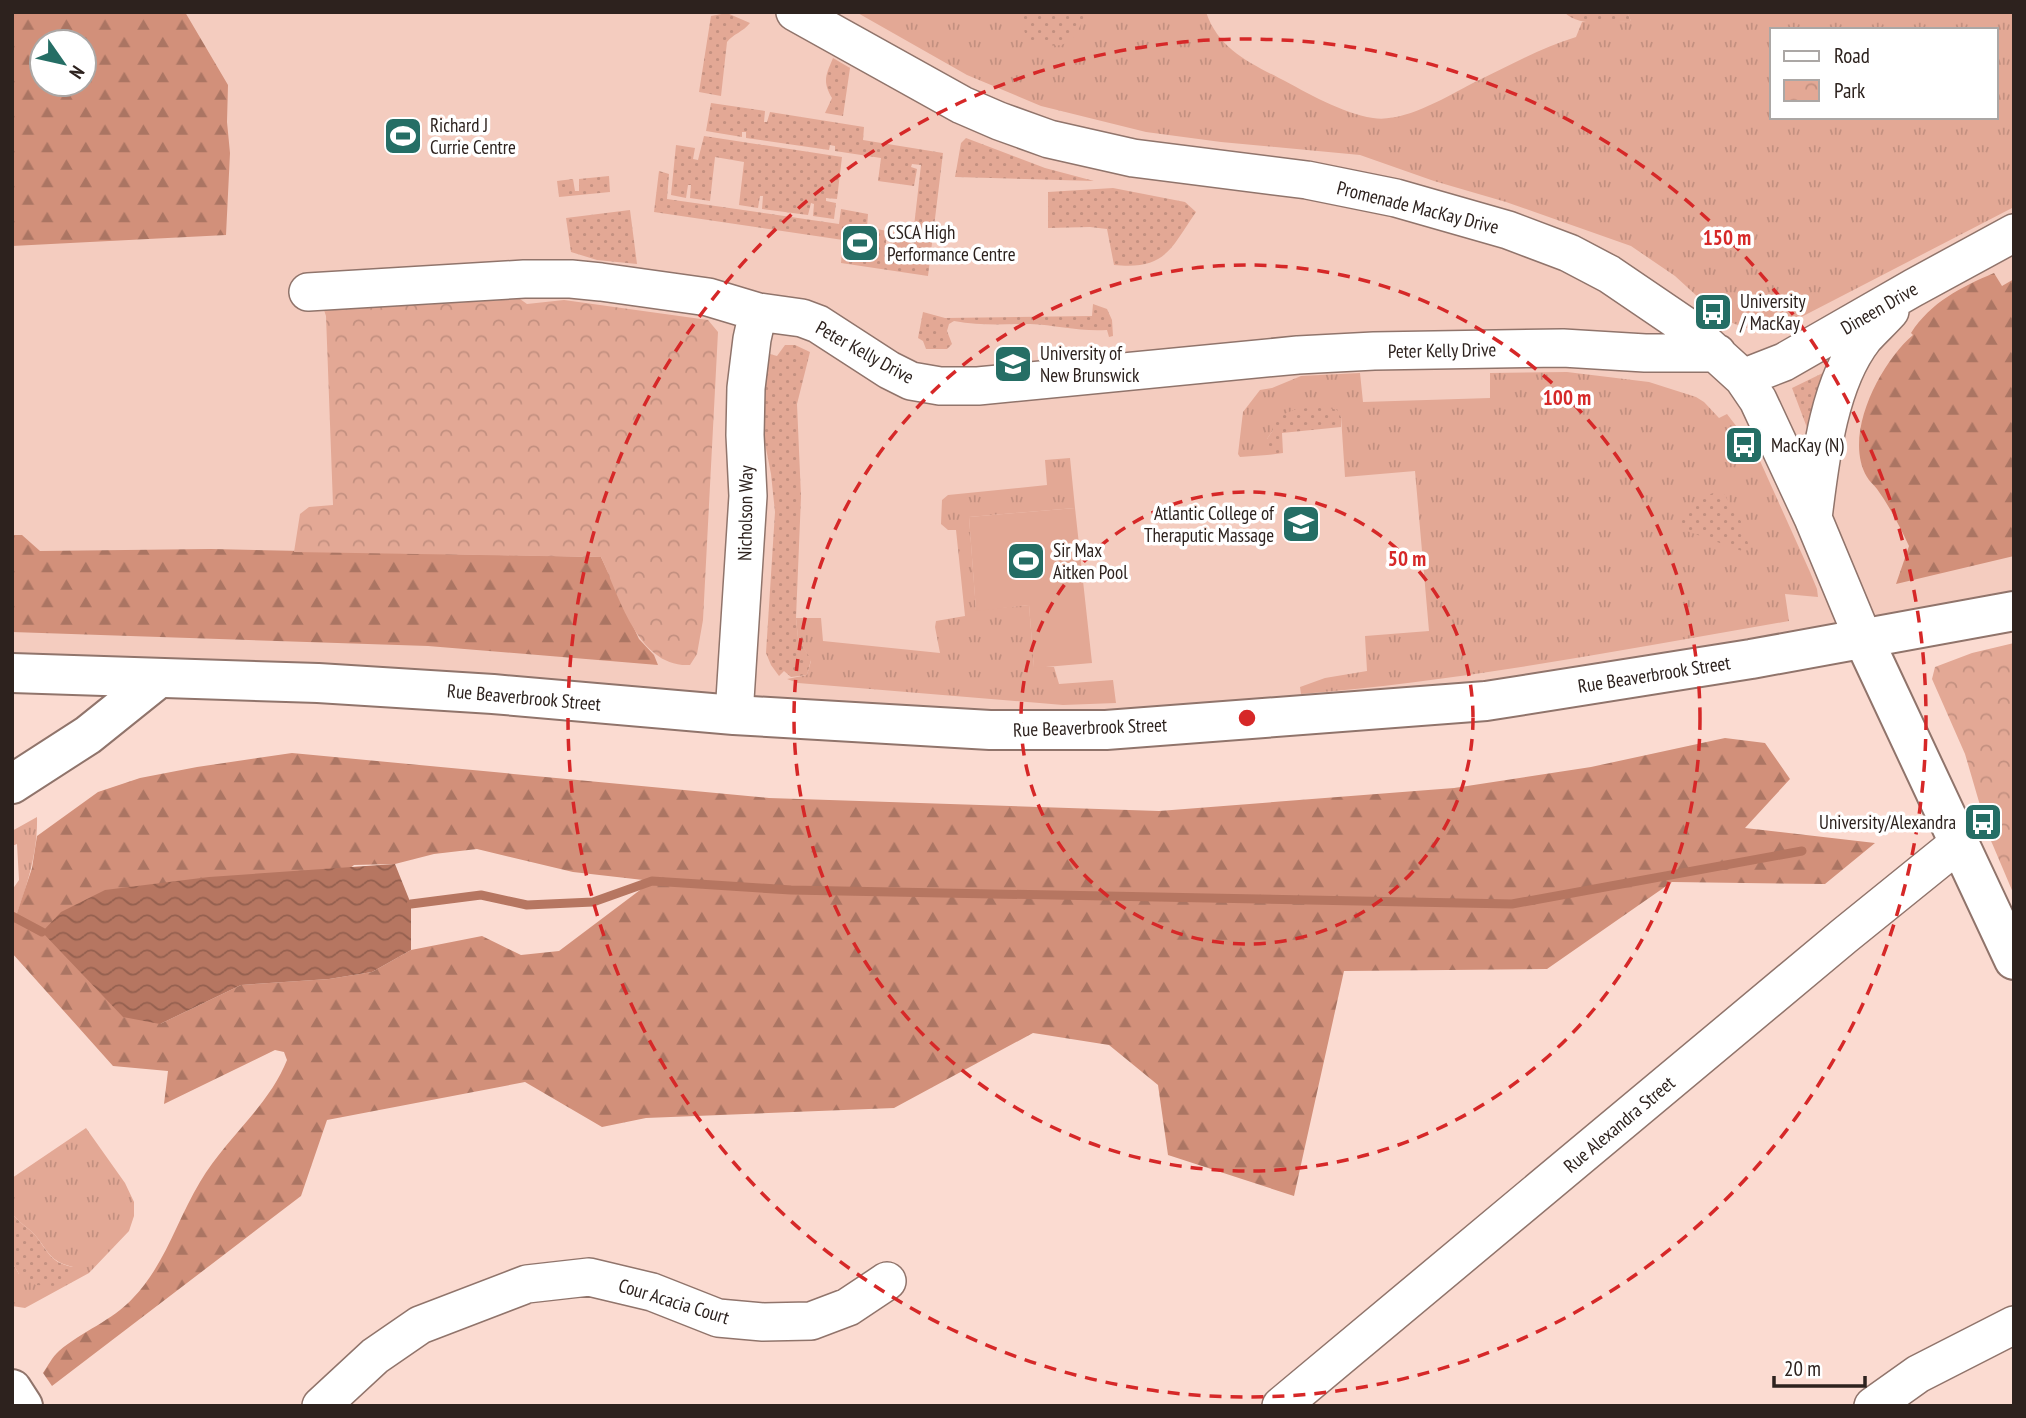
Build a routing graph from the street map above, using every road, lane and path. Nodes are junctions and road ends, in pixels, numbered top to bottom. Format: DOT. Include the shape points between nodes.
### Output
graph roads {
  1 [pos="795,12"];
  2 [pos="2014,233"];
  3 [pos="1913,288"];
  4 [pos="308,292"];
  5 [pos="758,312"];
  6 [pos="1730,366"];
  7 [pos="1813,518"];
  8 [pos="2014,611"];
  9 [pos="1863,638"];
  10 [pos="12,673"];
  11 [pos="159,678"];
  12 [pos="734,715"];
  13 [pos="12,785"];
  14 [pos="1959,843"];
  15 [pos="2014,960"];
  16 [pos="887,1281"];
  17 [pos="2014,1325"];
  18 [pos="12,1389"];
  19 [pos="23,1406"];
  20 [pos="321,1406"];
  21 [pos="1282,1406"];
  22 [pos="1873,1406"];
  1 -- 6 [label="street, Promenade MacKay Drive" via="962,105 1049,139 1133,158 1369,192 1543,242 1638,292"];
  2 -- 3 [label="street, Dineen Drive"];
  3 -- 6 [label="street, Dineen Drive" via="1784,362"];
  3 -- 7 [label="street" via="1864,339 1850,362 1827,428"];
  4 -- 5 [label="street, Peter Kelly Drive" via="571,279 708,297"];
  5 -- 6 [label="street, Peter Kelly Drive" via="818,324 889,370 911,381 940,386 1374,351 1563,348 1667,354"];
  5 -- 12 [label="street, Nicholson Way" via="746,388 748,496"];
  6 -- 7 [label="street, Promenade MacKay Drive" via="1758,400"];
  7 -- 9 [label="street, Promenade MacKay Drive"];
  8 -- 9 [label="street, Rue Beaverbrook Street"];
  9 -- 12 [label="street, Rue Beaverbrook Street" via="1486,701 1106,730 990,730"];
  9 -- 14 [label="street"];
  10 -- 11 [label="street, Rue Beaverbrook Street"];
  11 -- 12 [label="street, Rue Beaverbrook Street" via="493,694"];
  11 -- 13 [label="street" via="88,735"];
  14 -- 15 [label="street"];
  14 -- 21 [label="street, Rue Alexandra Street"];
  16 -- 20 [label="street, Cour Acacia Court" via="848,1307 811,1321 763,1322 718,1318 652,1292 589,1277 527,1284 420,1325 374,1356"];
  17 -- 22 [label="street" via="1918,1374"];
  18 -- 19 [label="street"];
}
